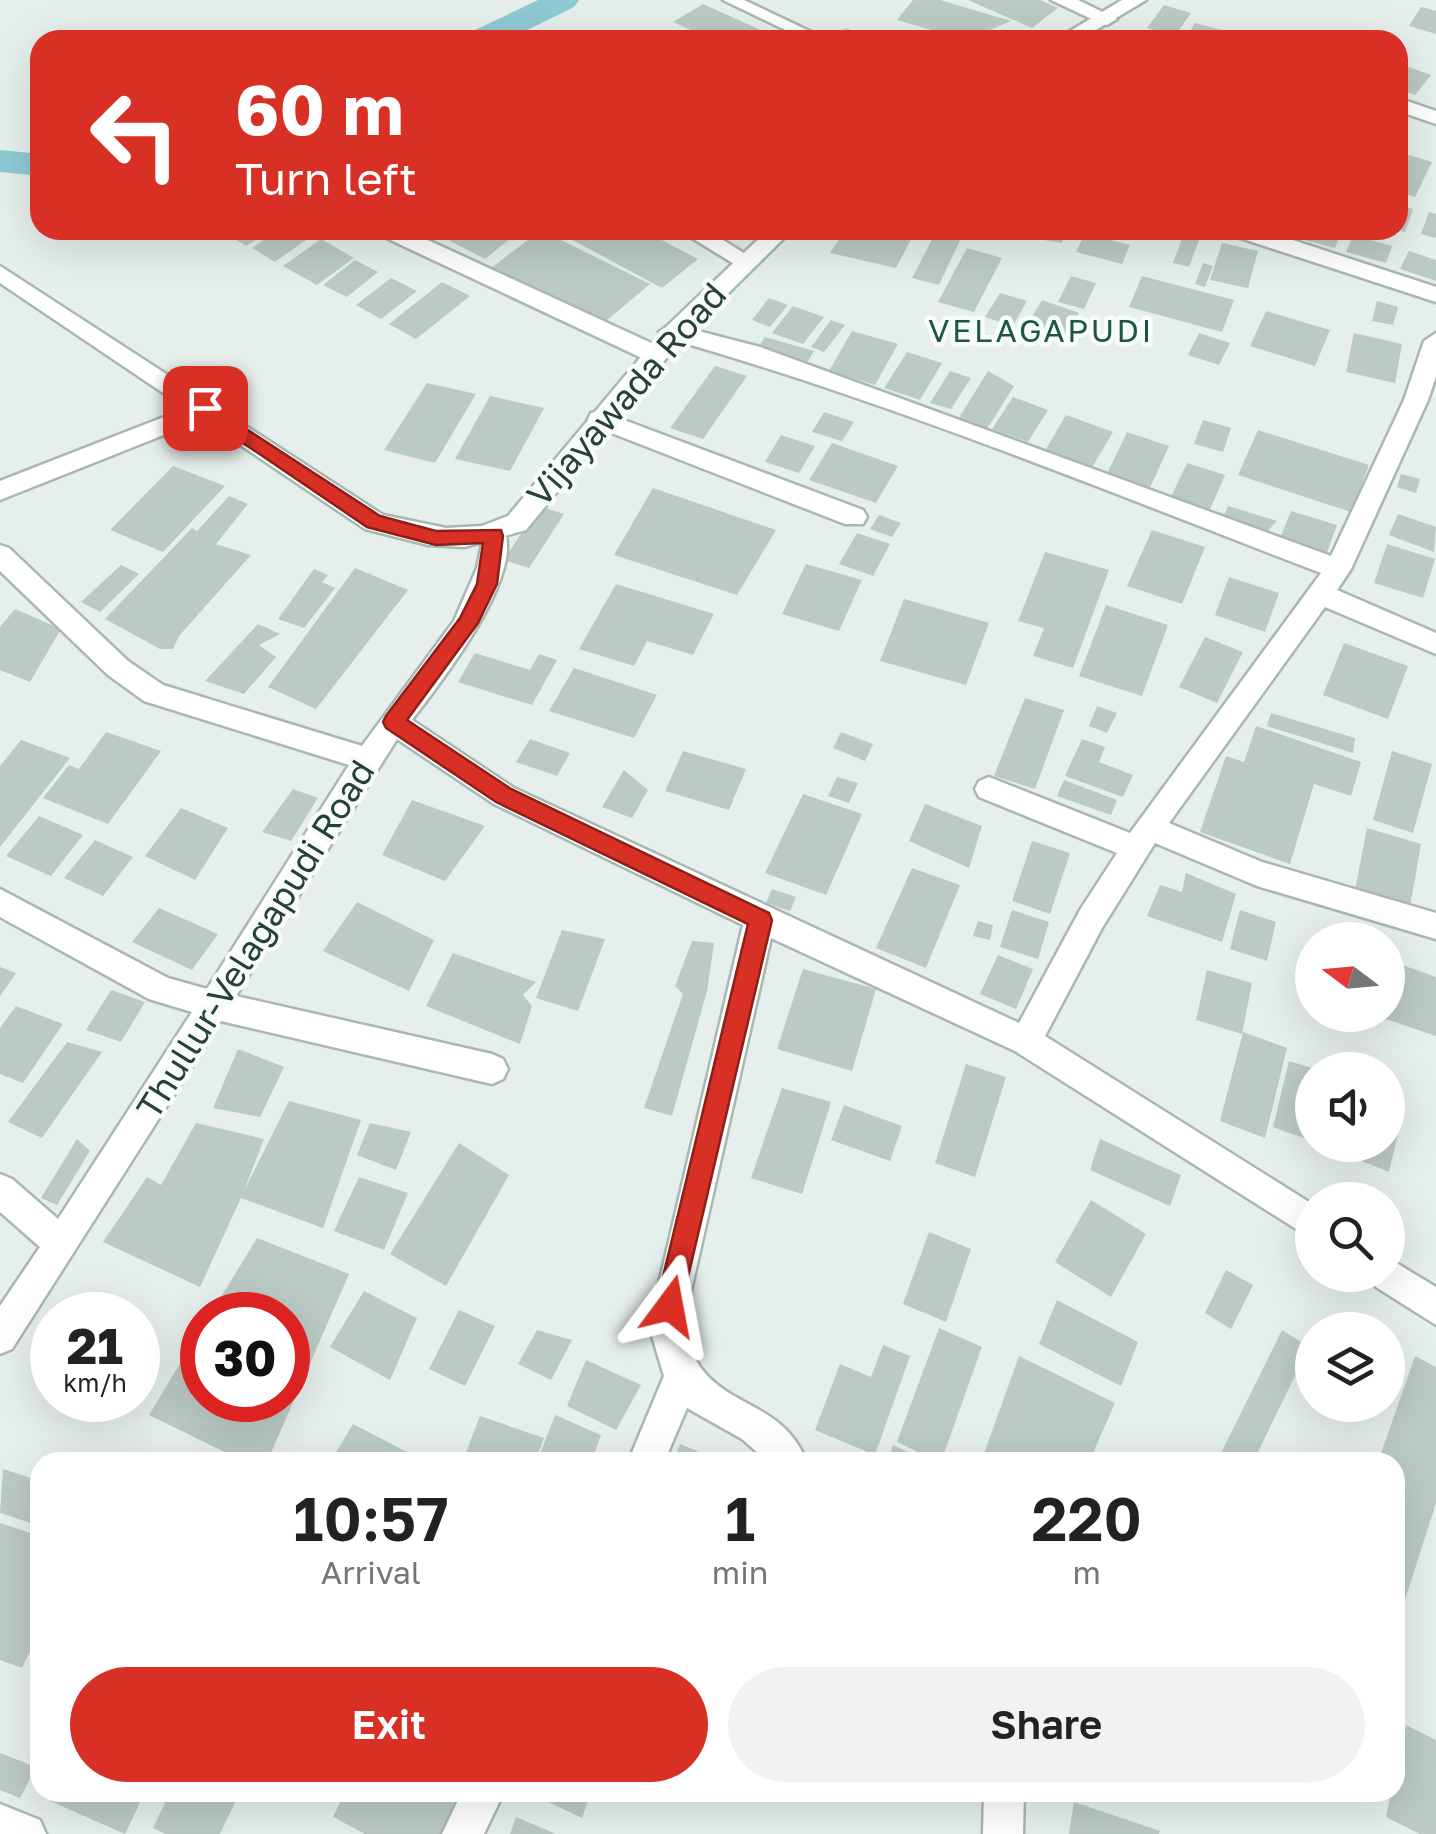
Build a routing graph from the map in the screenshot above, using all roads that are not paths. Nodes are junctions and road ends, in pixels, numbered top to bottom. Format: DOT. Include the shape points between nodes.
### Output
graph roads {
  1 [pos="731,0"];
  2 [pos="1061,0"];
  3 [pos="1136,0"];
  4 [pos="1108,19"];
  5 [pos="798,30"];
  6 [pos="1086,30"];
  7 [pos="1408,108"];
  8 [pos="1436,118"];
  9 [pos="409,240"];
  10 [pos="708,240"];
  11 [pos="768,240"];
  12 [pos="1269,240"];
  13 [pos="744,260"];
  14 [pos="0,274"];
  15 [pos="1436,295"];
  16 [pos="671,332"];
  17 [pos="1436,341"];
  18 [pos="652,353"];
  19 [pos="1426,403"];
  20 [pos="205,408"];
  21 [pos="600,418"];
  22 [pos="0,492"];
  23 [pos="854,517"];
  24 [pos="494,536"];
  25 [pos="0,555"];
  26 [pos="1330,582"];
  27 [pos="1436,644"];
  28 [pos="394,722"];
  29 [pos="368,759"];
  30 [pos="989,789"];
  31 [pos="1142,838"];
  32 [pos="0,902"];
  33 [pos="760,920"];
  34 [pos="1436,926"];
  35 [pos="213,1005"];
  36 [pos="1026,1041"];
  37 [pos="492,1069"];
  38 [pos="0,1190"];
  39 [pos="1295,1212"];
  40 [pos="62,1245"];
  41 [pos="1405,1286"];
  42 [pos="1436,1308"];
  43 [pos="0,1338"];
  44 [pos="683,1374"];
  45 [pos="650,1452"];
  46 [pos="784,1452"];
  47 [pos="479,1802"];
  48 [pos="1004,1802"];
  49 [pos="0,1824"];
  50 [pos="26,1834"];
  51 [pos="462,1834"];
  52 [pos="1003,1834"];
  1 -- 5 [label="lane"];
  2 -- 4 [label="street"];
  3 -- 4 [label="street"];
  4 -- 6 [label="street"];
  7 -- 8 [label="street"];
  9 -- 18 [label="street"];
  10 -- 13 [label="street"];
  11 -- 13 [label="street, Vijayawada Road"];
  12 -- 15 [label="street"];
  13 -- 16 [label="street, Vijayawada Road"];
  14 -- 20 [label="street, Vijayawada Road"];
  16 -- 18 [label="street, Vijayawada Road"];
  16 -- 26 [label="street" via="752,353 1035,454"];
  17 -- 19 [label="street"];
  18 -- 21 [label="street, Vijayawada Road"];
  19 -- 26 [label="street"];
  20 -- 22 [label="street"];
  20 -- 24 [label="street, Vijayawada Road" via="374,522 436,538"];
  21 -- 23 [label="street"];
  21 -- 24 [label="street, Vijayawada Road" via="516,523"];
  24 -- 28 [label="street, Thullur-Velagapudi Road" via="487,584 468,623"];
  25 -- 29 [label="street" via="118,668 154,693"];
  26 -- 27 [label="street"];
  26 -- 31 [label="street"];
  28 -- 29 [label="street, Thullur-Velagapudi Road"];
  28 -- 33 [label="street" via="504,796"];
  29 -- 35 [label="street, Thullur-Velagapudi Road"];
  30 -- 31 [label="street"];
  31 -- 34 [label="street"];
  31 -- 36 [label="street" via="1090,918"];
  32 -- 35 [label="street" via="160,988"];
  33 -- 36 [label="street"];
  33 -- 44 [label="street" via="666,1326"];
  35 -- 37 [label="street"];
  35 -- 40 [label="street, Thullur-Velagapudi Road"];
  36 -- 39 [label="street"];
  38 -- 40 [label="street"];
  40 -- 43 [label="street, Thullur-Velagapudi Road"];
  41 -- 42 [label="street"];
  44 -- 45 [label="street"];
  44 -- 46 [label="street" via="691,1388 778,1442"];
  47 -- 51 [label="street"];
  48 -- 52 [label="street"];
  49 -- 50 [label="street"];
}
